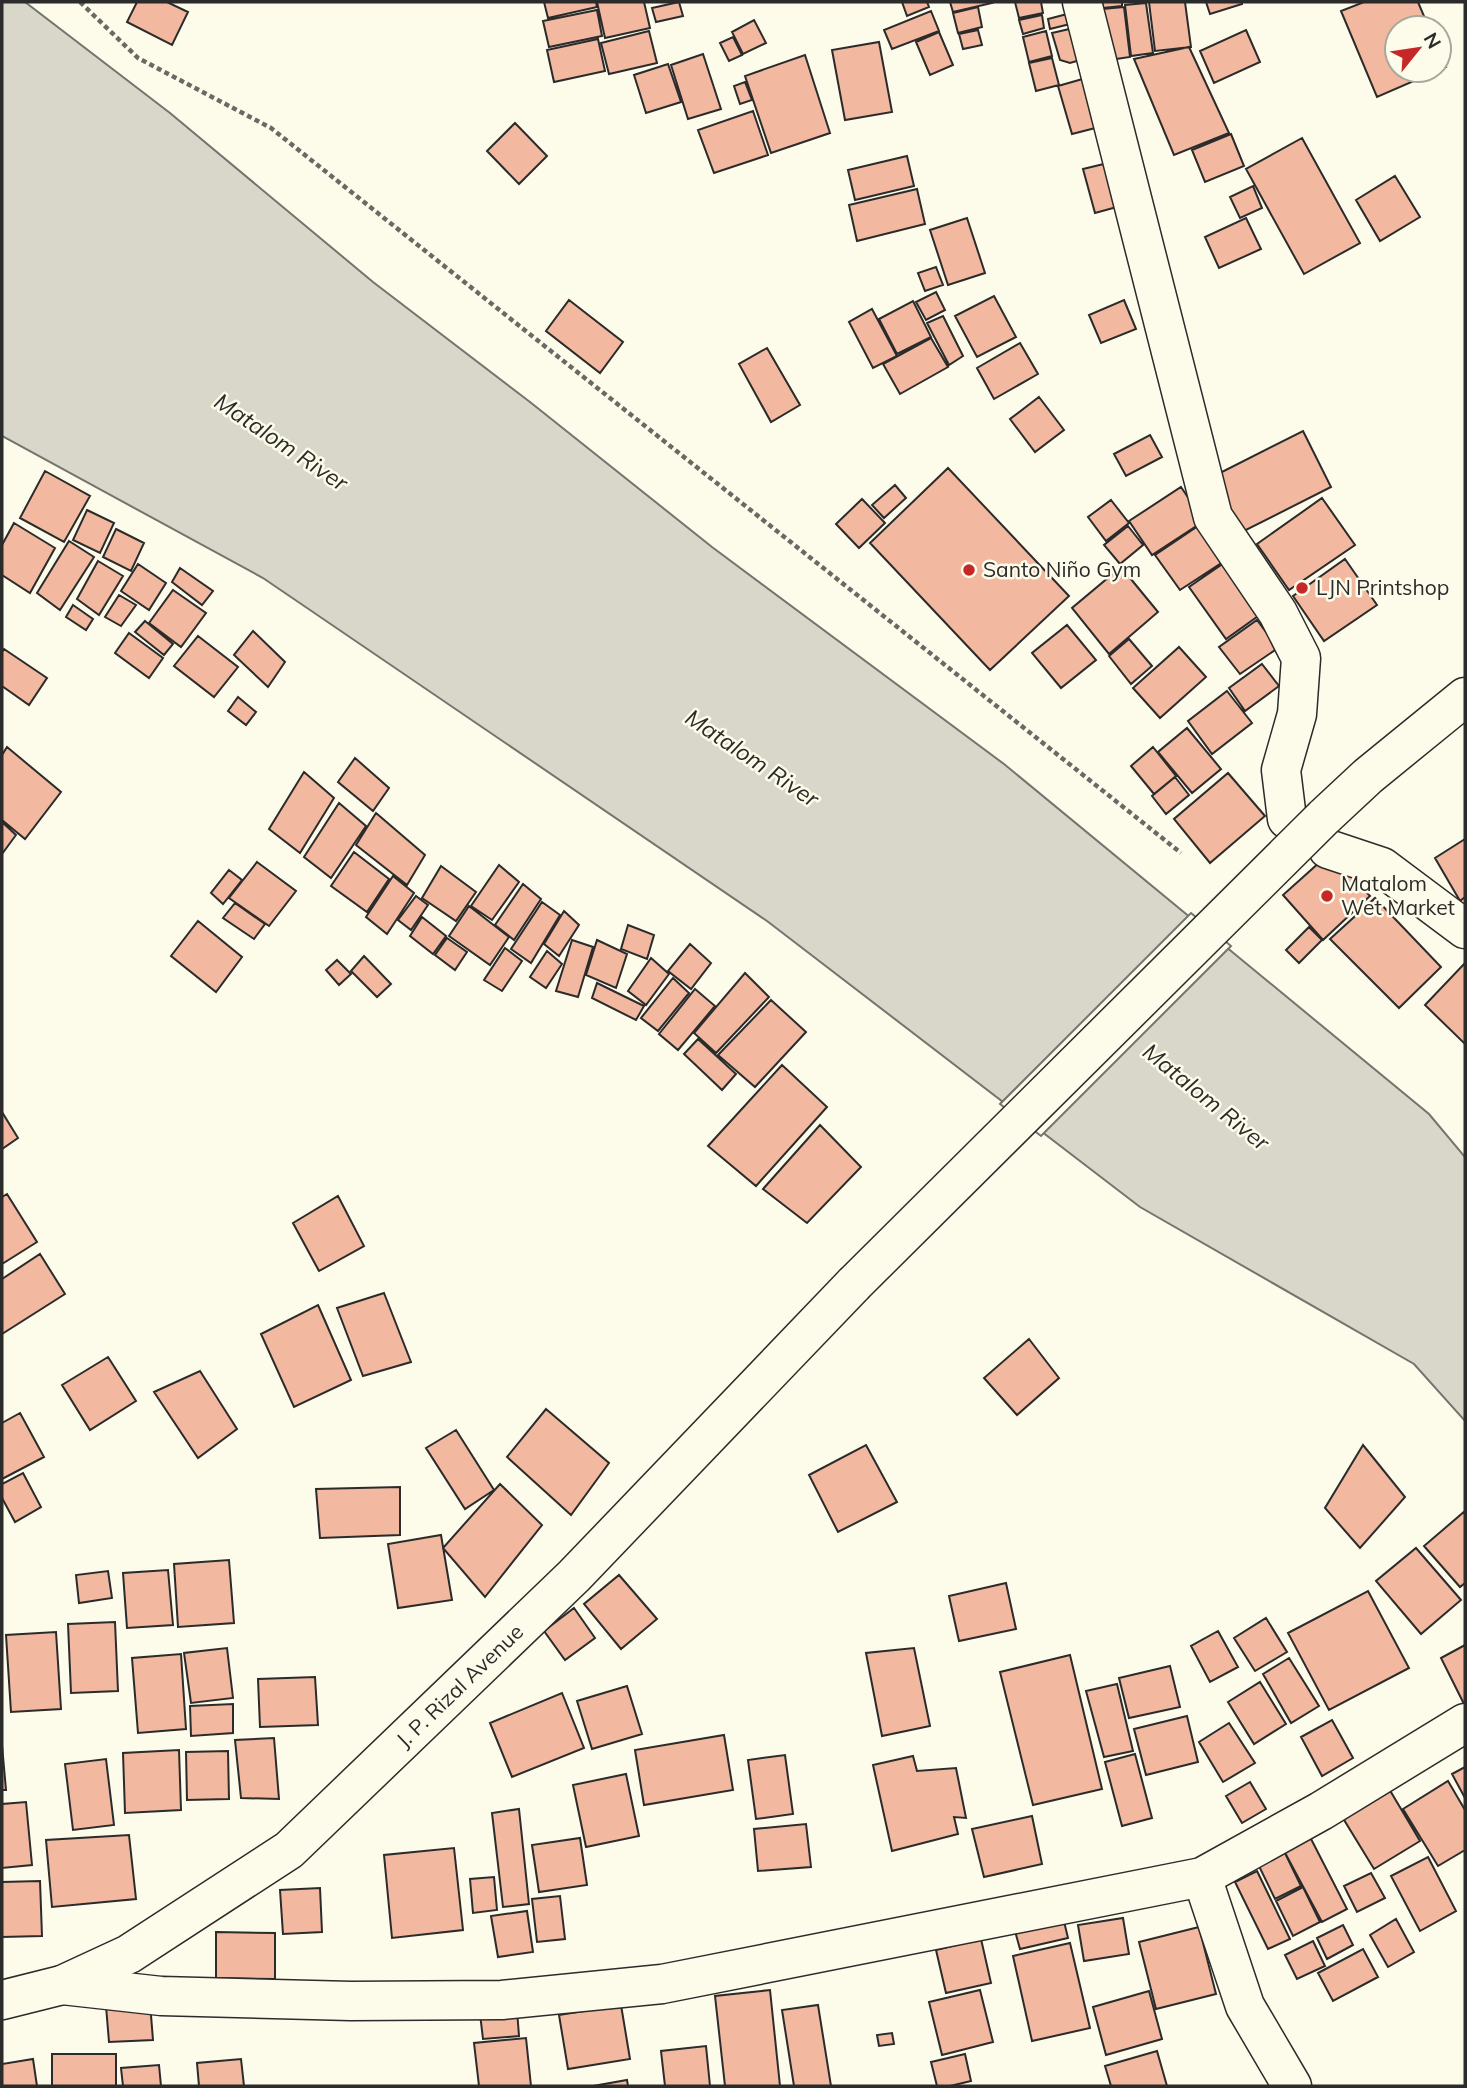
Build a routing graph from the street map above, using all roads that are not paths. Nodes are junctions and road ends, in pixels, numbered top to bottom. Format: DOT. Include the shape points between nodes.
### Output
graph roads {
  1 [pos="1082,2"];
  2 [pos="1465,697"];
  3 [pos="1313,829"];
  4 [pos="1465,929"];
  5 [pos="1465,1723"];
  6 [pos="1202,1877"];
  7 [pos="62,1985"];
  8 [pos="2,2000"];
  9 [pos="1292,2086"];
  1 -- 3 [label="street" via="1213,517 1278,613 1301,658 1297,714 1281,770"];
  2 -- 3 [label="street, J. P. Rizal Avenue" via="1368,776"];
  3 -- 4 [label="street" via="1382,867"];
  3 -- 7 [label="street, J. P. Rizal Avenue, bridge" via="854,1284 574,1576 289,1850 129,1954"];
  5 -- 6 [label="street"];
  6 -- 7 [label="street" via="662,1983 502,2000 160,1996"];
  6 -- 9 [label="street" via="1245,2006"];
  7 -- 8 [label="street, J. P. Rizal Avenue"];
}
